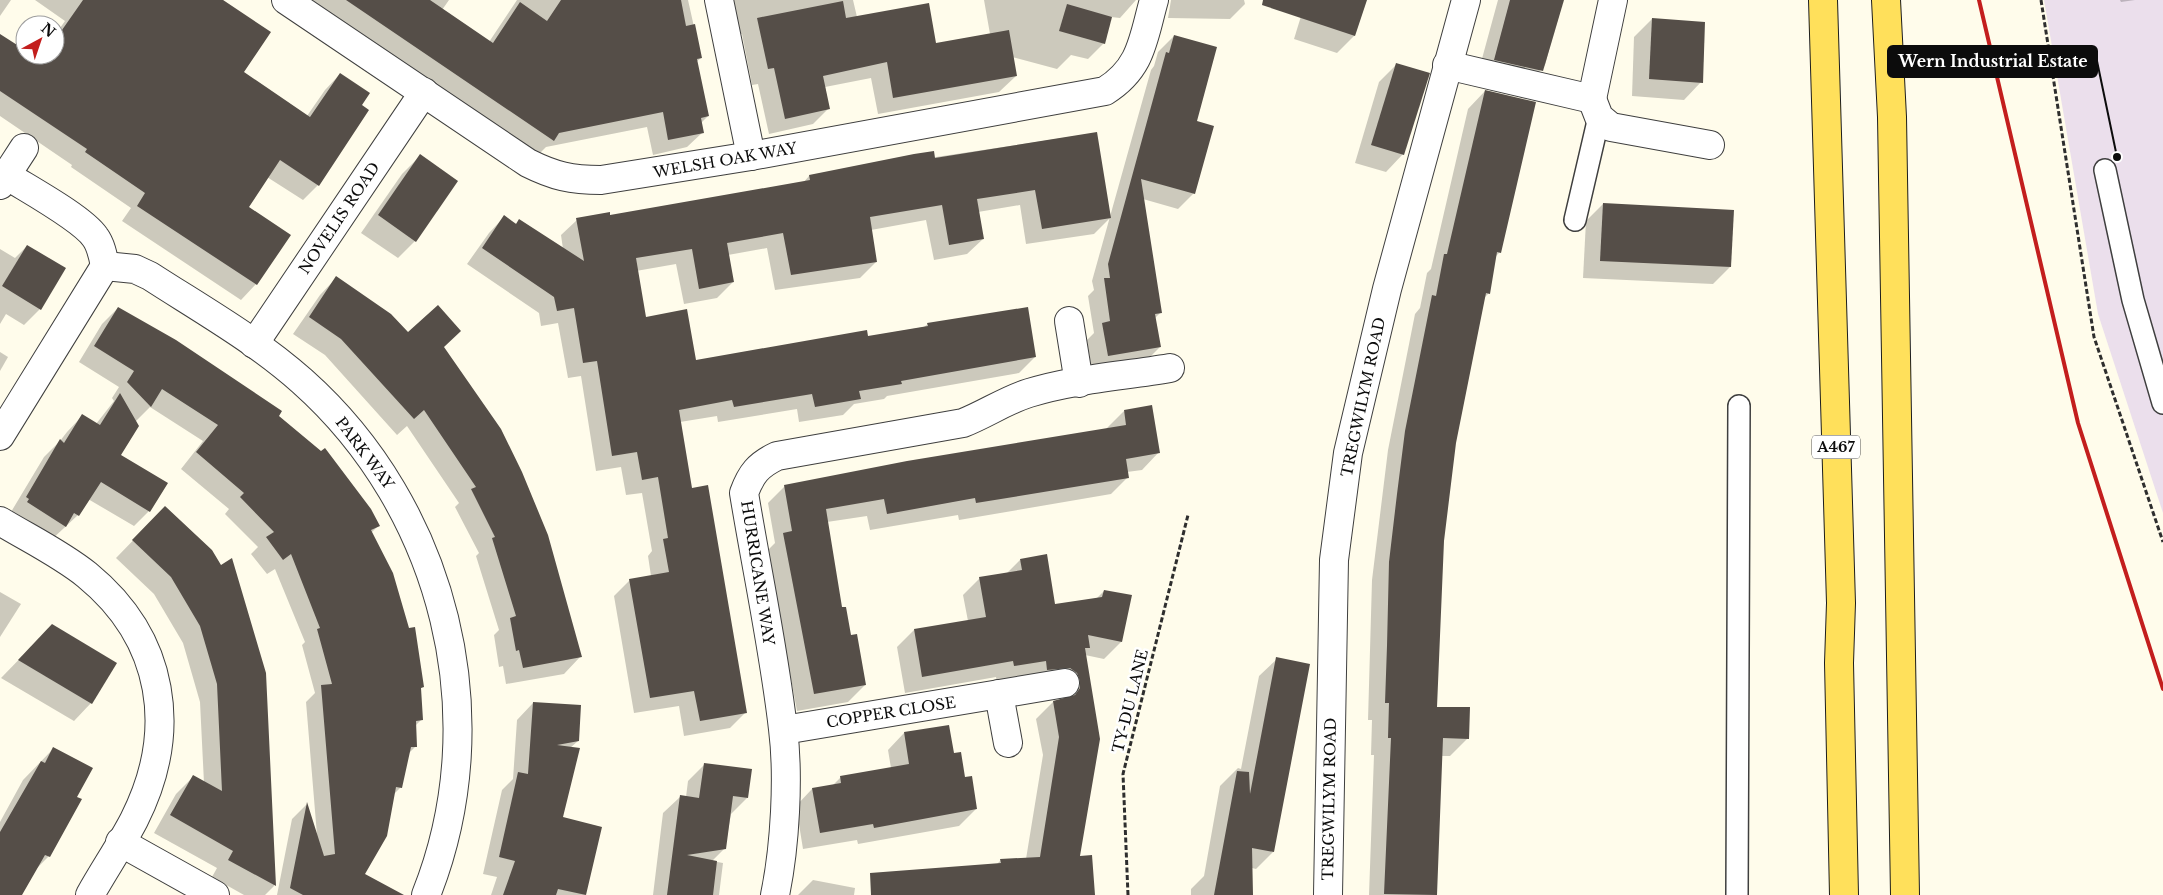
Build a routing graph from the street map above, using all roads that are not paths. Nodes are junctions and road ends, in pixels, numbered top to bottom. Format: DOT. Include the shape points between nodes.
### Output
graph roads {
  1 [pos="286,0"];
  2 [pos="719,0"];
  3 [pos="1154,0"];
  4 [pos="1466,0"];
  5 [pos="1613,0"];
  6 [pos="1823,0"];
  7 [pos="1886,0"];
  8 [pos="1447,65"];
  9 [pos="424,92"];
  10 [pos="1595,108"];
  11 [pos="1710,145"];
  12 [pos="24,148"];
  13 [pos="751,156"];
  14 [pos="2105,170"];
  15 [pos="3,180"];
  16 [pos="1575,220"];
  17 [pos="105,266"];
  18 [pos="1069,321"];
  19 [pos="254,344"];
  20 [pos="1170,368"];
  21 [pos="1078,382"];
  22 [pos="2163,404"];
  23 [pos="1739,406"];
  24 [pos="0,436"];
  25 [pos="0,521"];
  26 [pos="1839,663"];
  27 [pos="1065,683"];
  28 [pos="999,694"];
  29 [pos="784,730"];
  30 [pos="1008,743"];
  31 [pos="120,842"];
  32 [pos="90,895"];
  33 [pos="215,895"];
  34 [pos="426,895"];
  35 [pos="776,895"];
  36 [pos="1328,895"];
  37 [pos="1738,895"];
  38 [pos="1836,895"];
  39 [pos="1844,895"];
  40 [pos="1905,895"];
  1 -- 9 [label="street, WELSH OAK WAY"];
  2 -- 13 [label="street"];
  3 -- 13 [label="street, WELSH OAK WAY" via="1138,57 1120,82 1106,91"];
  4 -- 8 [label="street, TREGWILYM ROAD"];
  5 -- 10 [label="street"];
  6 -- 26 [label="main road, A467" via="1841,603"];
  7 -- 40 [label="main road" via="1892,117"];
  8 -- 10 [label="street"];
  8 -- 36 [label="street, TREGWILYM ROAD" via="1387,289 1348,453 1334,560"];
  9 -- 13 [label="street, WELSH OAK WAY" via="528,163 552,175 577,180 601,180"];
  9 -- 19 [label="street, NOVELIS ROAD"];
  10 -- 11 [label="street" via="1612,127"];
  10 -- 16 [label="lane"];
  12 -- 15 [label="street"];
  14 -- 22 [label="lane" via="2132,300"];
  15 -- 17 [label="street" via="83,225 102,250"];
  17 -- 19 [label="street, PARK WAY" via="135,269 150,276"];
  17 -- 24 [label="street"];
  18 -- 21 [label="street"];
  19 -- 34 [label="street, PARK WAY" via="302,380 357,439 402,505 434,577 453,654 458,729 452,804"];
  20 -- 21 [label="street, HURRICANE WAY"];
  21 -- 29 [label="street, HURRICANE WAY" via="1027,393 963,423 777,456 762,463 750,476 744,493"];
  23 -- 37 [label="lane"];
  25 -- 31 [label="street" via="91,578 129,618 145,647 155,675 160,735 155,764 145,792"];
  26 -- 38 [label="main road"];
  26 -- 39 [label="main road, A467"];
  27 -- 28 [label="street, COPPER CLOSE"];
  28 -- 29 [label="street, COPPER CLOSE"];
  28 -- 30 [label="street"];
  29 -- 35 [label="street, HURRICANE WAY" via="785,778"];
  31 -- 32 [label="street"];
  31 -- 33 [label="street"];
}
